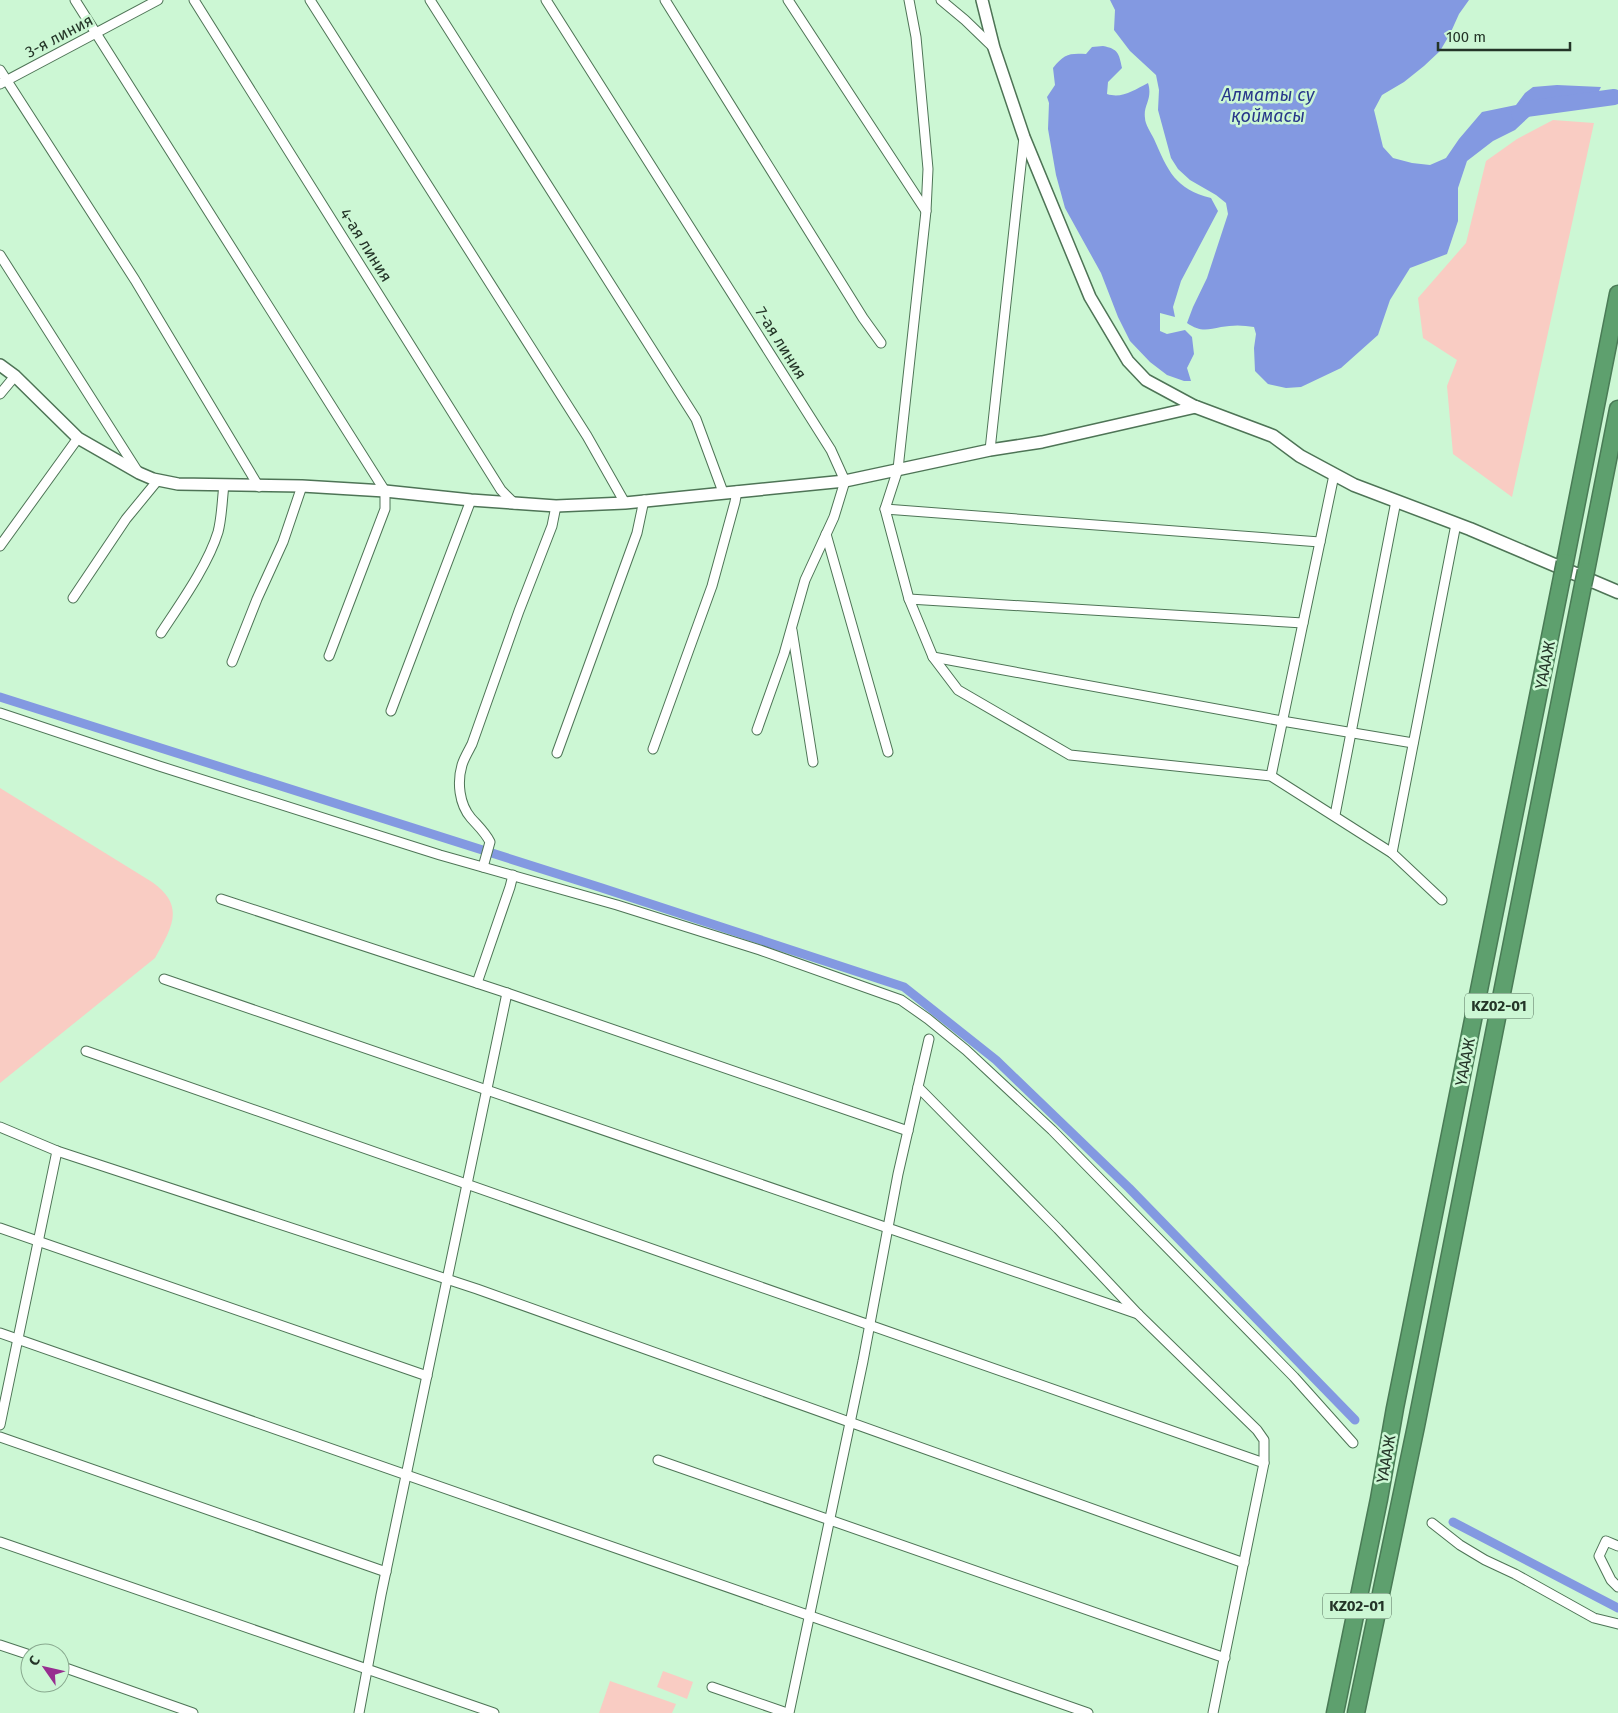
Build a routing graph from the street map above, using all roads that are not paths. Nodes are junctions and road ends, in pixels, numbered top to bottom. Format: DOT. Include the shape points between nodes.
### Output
graph roads {
  1 [pos="75,0"];
  2 [pos="158,0"];
  3 [pos="194,0"];
  4 [pos="310,0"];
  5 [pos="430,0"];
  6 [pos="546,0"];
  7 [pos="665,0"];
  8 [pos="788,0"];
  9 [pos="909,0"];
  10 [pos="941,0"];
  11 [pos="982,0"];
  12 [pos="97,33"];
  13 [pos="994,48"];
  14 [pos="0,70"];
  15 [pos="4,82"];
  16 [pos="1024,137"];
  17 [pos="926,211"];
  18 [pos="0,255"];
  19 [pos="1618,294"];
  20 [pos="881,343"];
  21 [pos="0,365"];
  22 [pos="15,376"];
  23 [pos="0,394"];
  24 [pos="1196,407"];
  25 [pos="1618,409"];
  26 [pos="78,438"];
  27 [pos="990,450"];
  28 [pos="898,469"];
  29 [pos="139,472"];
  30 [pos="1334,475"];
  31 [pos="158,480"];
  32 [pos="845,481"];
  33 [pos="224,486"];
  34 [pos="259,486"];
  35 [pos="302,486"];
  36 [pos="385,491"];
  37 [pos="737,491"];
  38 [pos="723,492"];
  39 [pos="471,500"];
  40 [pos="644,500"];
  41 [pos="1396,501"];
  42 [pos="625,503"];
  43 [pos="515,504"];
  44 [pos="556,506"];
  45 [pos="885,508"];
  46 [pos="1456,524"];
  47 [pos="826,534"];
  48 [pos="1320,542"];
  49 [pos="0,546"];
  50 [pos="1618,592"];
  51 [pos="73,598"];
  52 [pos="909,599"];
  53 [pos="1303,623"];
  54 [pos="791,628"];
  55 [pos="161,633"];
  56 [pos="328,656"];
  57 [pos="933,657"];
  58 [pos="232,662"];
  59 [pos="391,711"];
  60 [pos="0,713"];
  61 [pos="1282,721"];
  62 [pos="757,730"];
  63 [pos="1351,732"];
  64 [pos="1413,743"];
  65 [pos="653,748"];
  66 [pos="888,752"];
  67 [pos="557,753"];
  68 [pos="813,762"];
  69 [pos="1271,776"];
  70 [pos="1334,816"];
  71 [pos="1392,853"];
  72 [pos="485,863"];
  73 [pos="512,875"];
  74 [pos="221,899"];
  75 [pos="1442,900"];
  76 [pos="164,979"];
  77 [pos="477,983"];
  78 [pos="507,993"];
  79 [pos="929,1039"];
  80 [pos="86,1051"];
  81 [pos="918,1087"];
  82 [pos="486,1090"];
  83 [pos="0,1127"];
  84 [pos="908,1131"];
  85 [pos="57,1151"];
  86 [pos="467,1184"];
  87 [pos="888,1227"];
  88 [pos="0,1228"];
  89 [pos="38,1241"];
  90 [pos="447,1279"];
  91 [pos="1138,1314"];
  92 [pos="870,1325"];
  93 [pos="0,1333"];
  94 [pos="17,1339"];
  95 [pos="427,1376"];
  96 [pos="851,1422"];
  97 [pos="0,1425"];
  98 [pos="0,1437"];
  99 [pos="1353,1443"];
  100 [pos="658,1460"];
  101 [pos="1264,1463"];
  102 [pos="406,1474"];
  103 [pos="830,1520"];
  104 [pos="1432,1523"];
  105 [pos="0,1542"];
  106 [pos="1618,1546"];
  107 [pos="1244,1563"];
  108 [pos="386,1572"];
  109 [pos="1618,1587"];
  110 [pos="810,1615"];
  111 [pos="1618,1624"];
  112 [pos="0,1645"];
  113 [pos="20,1652"];
  114 [pos="1225,1658"];
  115 [pos="368,1669"];
  116 [pos="70,1670"];
  117 [pos="712,1687"];
  118 [pos="193,1713"];
  119 [pos="359,1713"];
  120 [pos="494,1713"];
  121 [pos="788,1713"];
  122 [pos="1088,1713"];
  123 [pos="1214,1713"];
  124 [pos="1335,1713"];
  125 [pos="1356,1713"];
  1 -- 12 [label="street"];
  2 -- 12 [label="street, 3-я линия"];
  3 -- 43 [label="street, 4-ая линия" via="501,490"];
  4 -- 42 [label="street" via="587,436"];
  5 -- 38 [label="street" via="696,419"];
  6 -- 32 [label="street, 7-ая линия" via="831,450"];
  7 -- 20 [label="street"];
  8 -- 17 [label="street"];
  9 -- 17 [label="street" via="916,37 928,169"];
  10 -- 13 [label="street"];
  11 -- 13 [label="street"];
  12 -- 15 [label="street, 3-я линия"];
  12 -- 36 [label="street"];
  13 -- 16 [label="street"];
  14 -- 15 [label="street"];
  15 -- 34 [label="street" via="135,280"];
  16 -- 24 [label="street" via="1090,297 1128,361 1146,380"];
  16 -- 27 [label="street"];
  17 -- 28 [label="street"];
  18 -- 29 [label="street"];
  19 -- 124 [label="highway, ҮАААЖ / KZ02-01"];
  21 -- 22 [label="street"];
  22 -- 23 [label="street"];
  22 -- 26 [label="street"];
  24 -- 27 [label="street" via="1042,442"];
  24 -- 30 [label="main road" via="1274,436 1300,456"];
  25 -- 125 [label="highway, ҮАААЖ / KZ02-01"];
  26 -- 29 [label="street"];
  26 -- 49 [label="street"];
  27 -- 28 [label="street"];
  28 -- 32 [label="street"];
  28 -- 45 [label="street"];
  29 -- 31 [label="street"];
  30 -- 41 [label="main road"];
  30 -- 48 [label="street"];
  31 -- 33 [label="street"];
  31 -- 51 [label="street" via="126,519"];
  32 -- 37 [label="street"];
  32 -- 47 [label="street"];
  33 -- 34 [label="street"];
  33 -- 55 [label="street" via="218,531 187,593"];
  34 -- 35 [label="street"];
  35 -- 36 [label="street"];
  35 -- 58 [label="street" via="283,542"];
  36 -- 39 [label="street"];
  36 -- 56 [label="street" via="385,508"];
  37 -- 38 [label="street"];
  37 -- 65 [label="street" via="712,586"];
  38 -- 40 [label="street"];
  39 -- 43 [label="street"];
  39 -- 59 [label="street"];
  40 -- 42 [label="street"];
  40 -- 67 [label="street" via="637,533"];
  41 -- 46 [label="main road"];
  41 -- 63 [label="street"];
  42 -- 44 [label="street"];
  43 -- 44 [label="street"];
  44 -- 72 [label="street" via="552,526 462,764 461,801 486,832 490,842"];
  45 -- 48 [label="street"];
  45 -- 52 [label="street"];
  46 -- 50 [label="main road"];
  46 -- 64 [label="street"];
  47 -- 54 [label="street" via="805,580"];
  47 -- 66 [label="street"];
  48 -- 53 [label="street"];
  52 -- 53 [label="street"];
  52 -- 57 [label="street"];
  53 -- 61 [label="street"];
  54 -- 62 [label="street"];
  54 -- 68 [label="street"];
  57 -- 61 [label="street"];
  57 -- 69 [label="street" via="958,690 1070,755"];
  60 -- 72 [label="street" via="440,855"];
  61 -- 63 [label="street"];
  61 -- 69 [label="street"];
  63 -- 64 [label="street"];
  63 -- 70 [label="street"];
  64 -- 71 [label="street"];
  69 -- 70 [label="street"];
  70 -- 71 [label="street"];
  71 -- 75 [label="street"];
  72 -- 73 [label="street"];
  73 -- 77 [label="street"];
  73 -- 99 [label="street" via="751,948 901,1000 966,1050 1052,1130 1294,1377"];
  74 -- 77 [label="street"];
  76 -- 82 [label="street"];
  77 -- 78 [label="street"];
  78 -- 82 [label="street"];
  78 -- 84 [label="street"];
  79 -- 81 [label="street"];
  80 -- 86 [label="street"];
  81 -- 84 [label="street"];
  81 -- 91 [label="street"];
  82 -- 86 [label="street"];
  82 -- 87 [label="street"];
  83 -- 85 [label="street"];
  84 -- 87 [label="street"];
  85 -- 89 [label="street"];
  85 -- 90 [label="street"];
  86 -- 90 [label="street"];
  86 -- 92 [label="street"];
  87 -- 91 [label="street"];
  87 -- 92 [label="street"];
  88 -- 89 [label="street"];
  89 -- 94 [label="street"];
  89 -- 95 [label="street"];
  90 -- 95 [label="street"];
  90 -- 96 [label="street"];
  91 -- 101 [label="street" via="1257,1430 1264,1440"];
  92 -- 96 [label="street"];
  92 -- 101 [label="street"];
  93 -- 94 [label="street"];
  94 -- 97 [label="street"];
  94 -- 102 [label="street"];
  95 -- 102 [label="street"];
  96 -- 103 [label="street"];
  96 -- 107 [label="street"];
  98 -- 108 [label="street"];
  100 -- 103 [label="street"];
  101 -- 107 [label="street"];
  102 -- 108 [label="street"];
  102 -- 110 [label="street"];
  103 -- 110 [label="street"];
  103 -- 114 [label="street"];
  104 -- 111 [label="street" via="1485,1560 1594,1618"];
  105 -- 115 [label="street"];
  106 -- 109 [label="street" via="1606,1541 1599,1556"];
  107 -- 114 [label="street"];
  108 -- 115 [label="street"];
  110 -- 121 [label="street"];
  110 -- 122 [label="street"];
  112 -- 113 [label="street"];
  114 -- 123 [label="street"];
  115 -- 119 [label="street"];
  115 -- 120 [label="street"];
  116 -- 118 [label="street"];
  117 -- 121 [label="street"];
}
